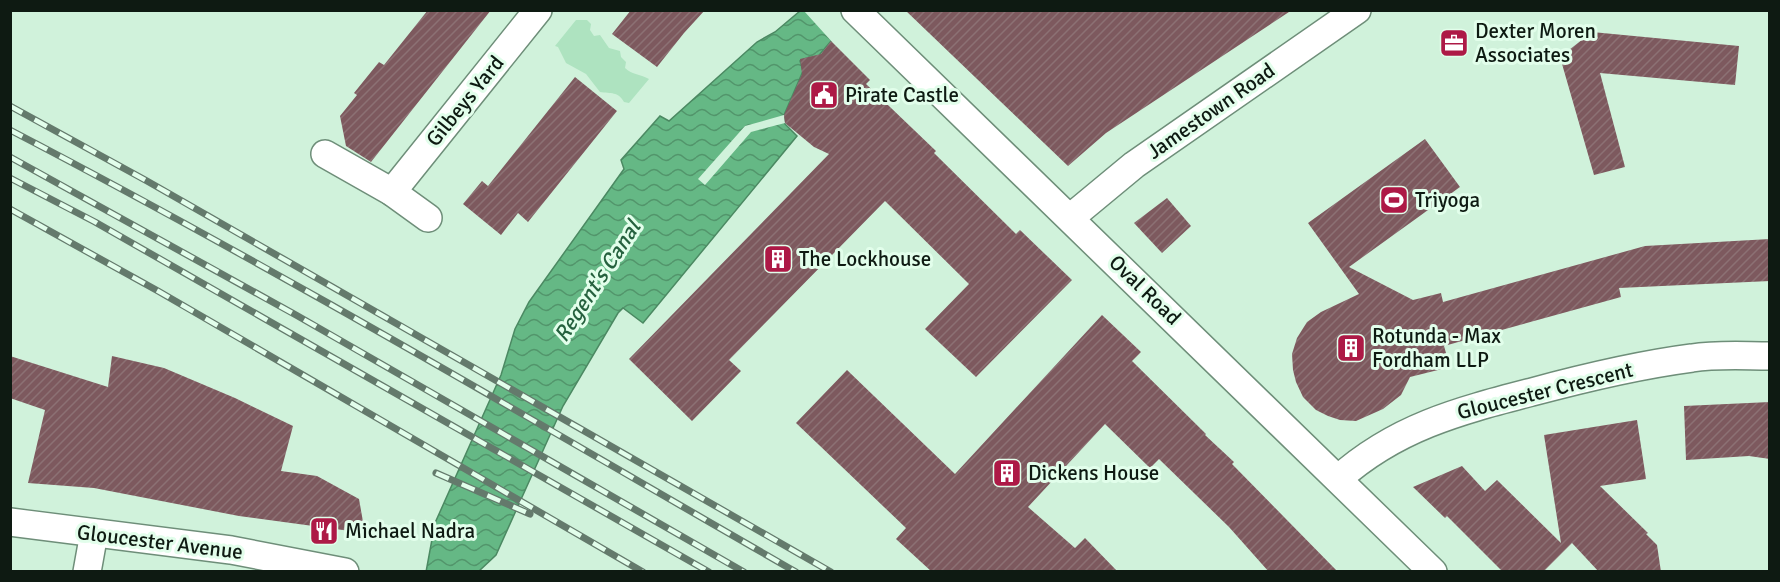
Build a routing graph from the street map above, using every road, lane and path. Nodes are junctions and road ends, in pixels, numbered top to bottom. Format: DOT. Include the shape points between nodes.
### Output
graph roads {
  1 [pos="538,10"];
  2 [pos="855,10"];
  3 [pos="1357,10"];
  4 [pos="325,154"];
  5 [pos="392,192"];
  6 [pos="428,218"];
  7 [pos="1070,218"];
  8 [pos="1770,356"];
  9 [pos="1338,478"];
  10 [pos="10,522"];
  11 [pos="94,534"];
  12 [pos="87,572"];
  13 [pos="345,572"];
  14 [pos="1433,572"];
  1 -- 5 [label="street, Gilbeys Yard"];
  2 -- 7 [label="street, Oval Road"];
  3 -- 7 [label="street, Jamestown Road" via="1134,165"];
  4 -- 5 [label="street"];
  5 -- 6 [label="street"];
  7 -- 9 [label="street, Oval Road"];
  8 -- 9 [label="street, Gloucester Crescent" via="1694,357 1598,375 1489,403 1397,436"];
  9 -- 14 [label="street, Oval Road"];
  10 -- 11 [label="street, Gloucester Avenue"];
  11 -- 12 [label="street"];
  11 -- 13 [label="street, Gloucester Avenue" via="231,550"];
}
